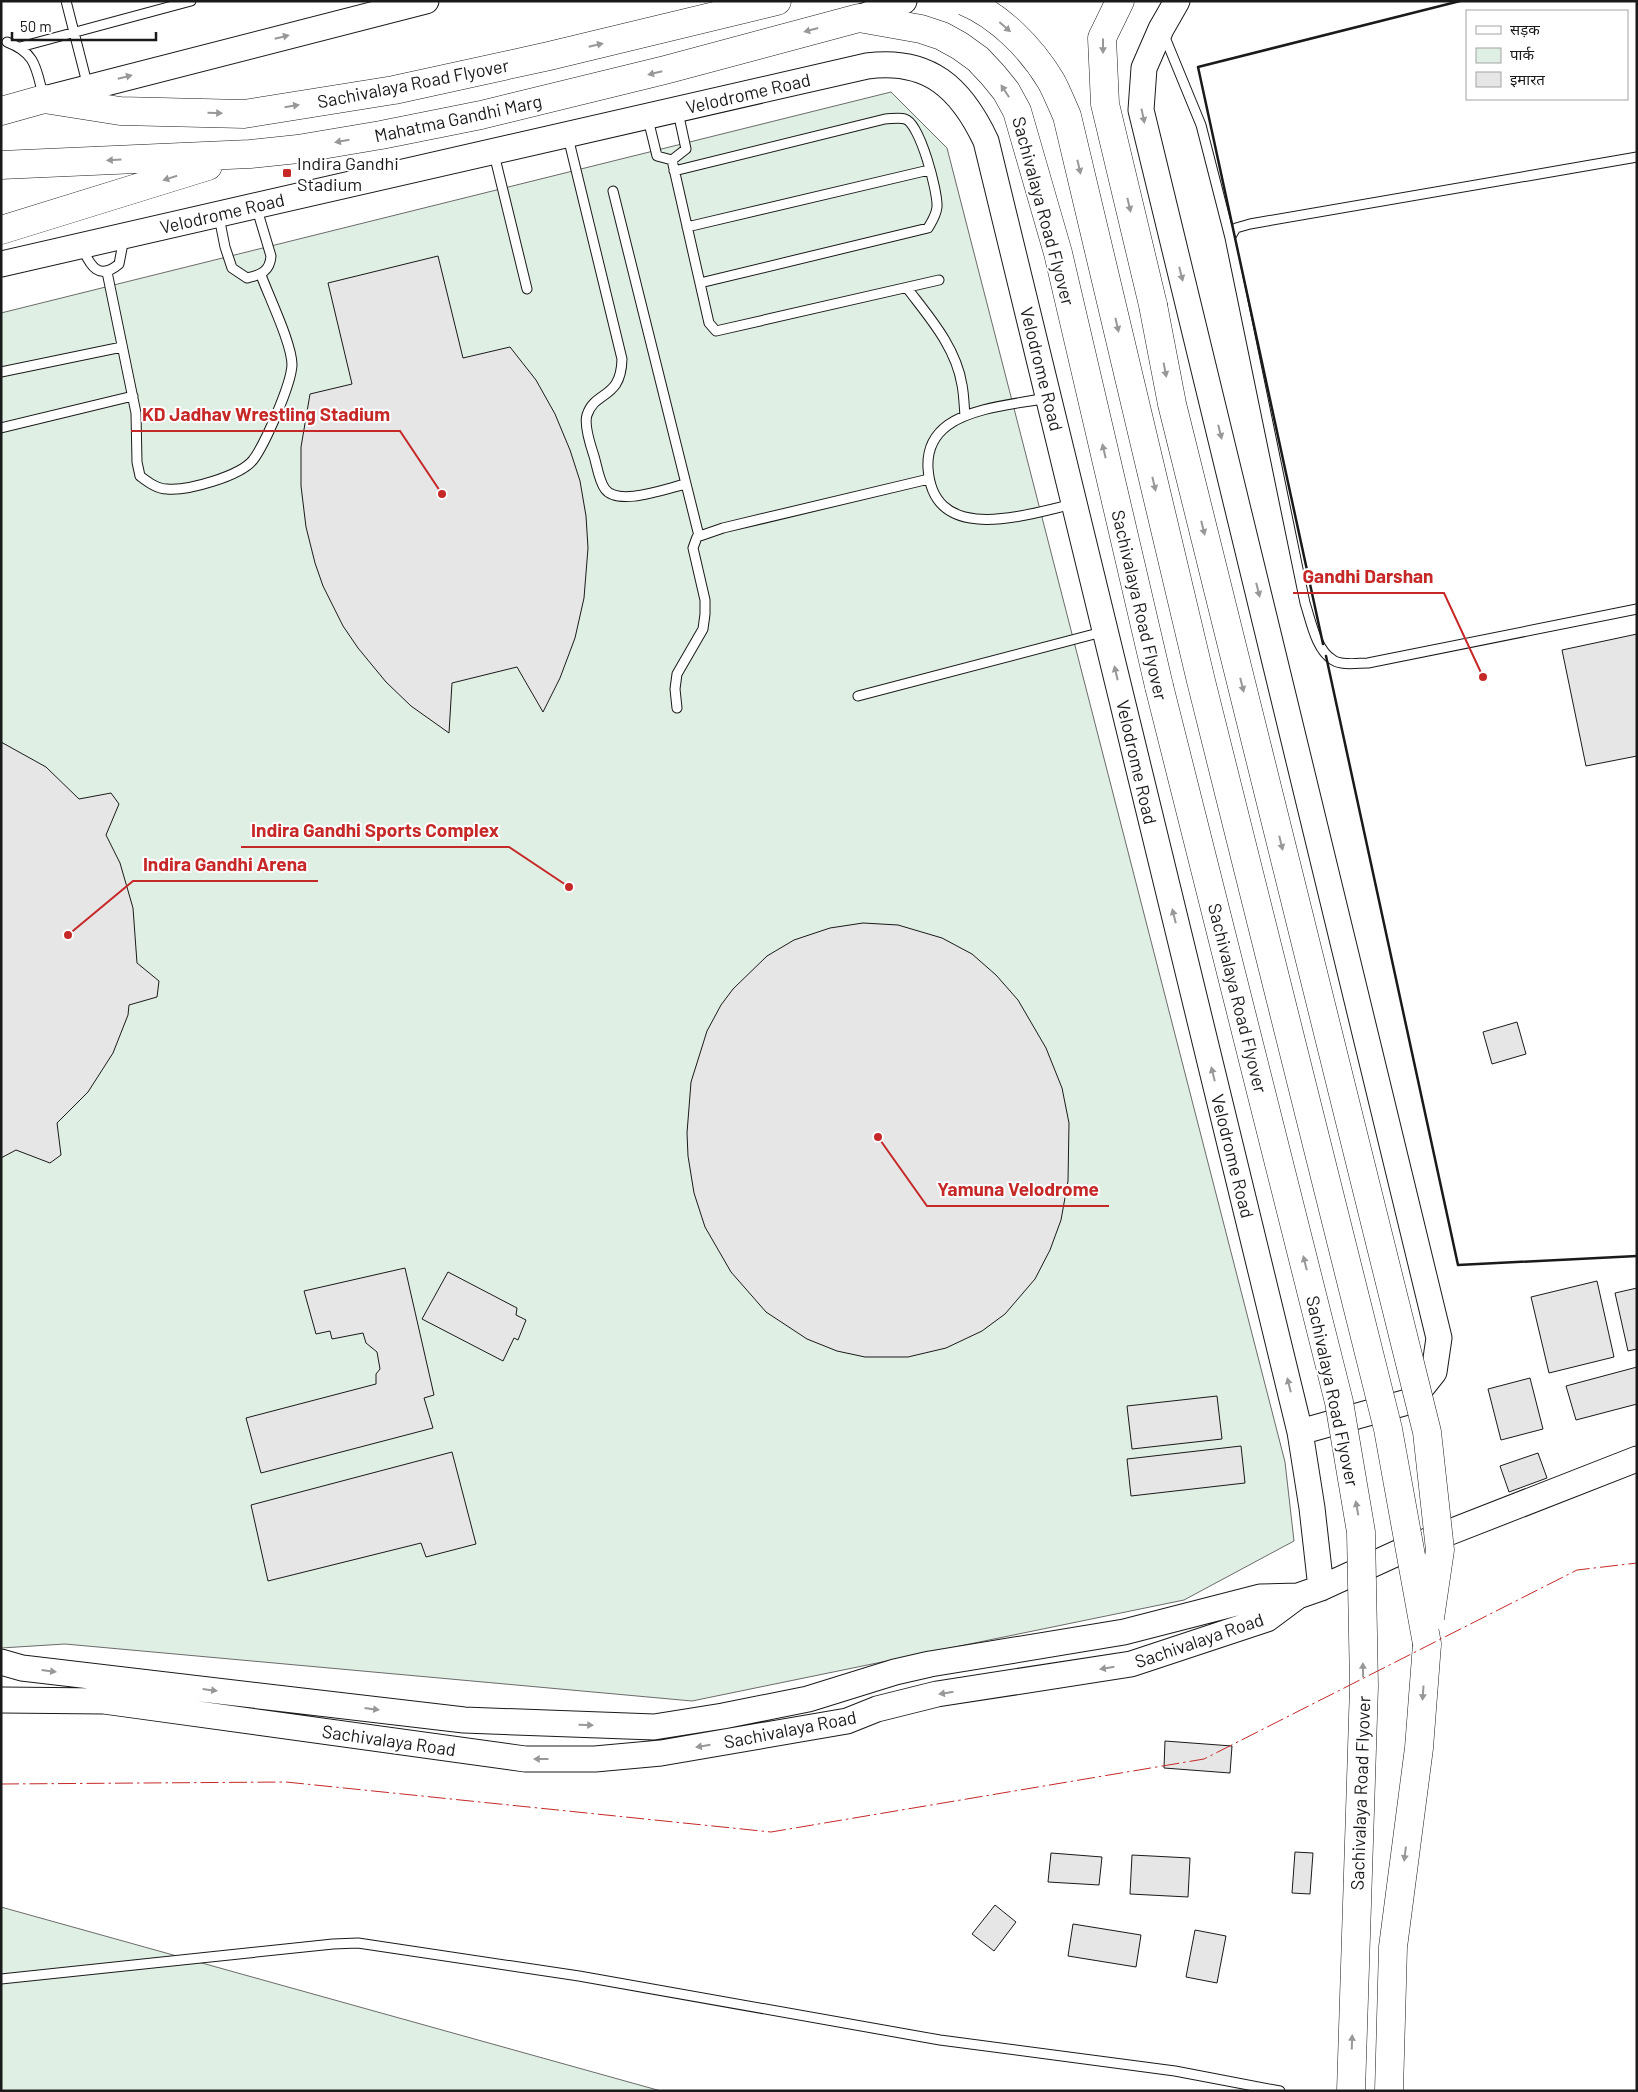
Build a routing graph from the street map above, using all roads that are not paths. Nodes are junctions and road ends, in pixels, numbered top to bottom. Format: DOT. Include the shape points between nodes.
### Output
graph roads {
  1 [pos="66,1"];
  2 [pos="192,1"];
  3 [pos="426,1"];
  4 [pos="776,1"];
  5 [pos="904,1"];
  6 [pos="964,1"];
  7 [pos="1120,1"];
  8 [pos="1177,1"];
  9 [pos="858,18"];
  10 [pos="1161,28"];
  11 [pos="74,31"];
  12 [pos="3,42"];
  13 [pos="20,47"];
  14 [pos="88,87"];
  15 [pos="44,99"];
  16 [pos="677,109"];
  17 [pos="1,111"];
  18 [pos="647,116"];
  19 [pos="568,134"];
  20 [pos="493,151"];
  21 [pos="250,154"];
  22 [pos="1637,157"];
  23 [pos="672,160"];
  24 [pos="1,165"];
  25 [pos="929,170"];
  26 [pos="674,171"];
  27 [pos="613,191"];
  28 [pos="256,206"];
  29 [pos="218,214"];
  30 [pos="686,227"];
  31 [pos="1,230"];
  32 [pos="125,235"];
  33 [pos="1230,238"];
  34 [pos="81,245"];
  35 [pos="1,264"];
  36 [pos="108,272"];
  37 [pos="261,275"];
  38 [pos="939,280"];
  39 [pos="700,283"];
  40 [pos="907,288"];
  41 [pos="527,289"];
  42 [pos="122,347"];
  43 [pos="1,372"];
  44 [pos="133,396"];
  45 [pos="1050,398"];
  46 [pos="965,416"];
  47 [pos="1,428"];
  48 [pos="929,480"];
  49 [pos="686,484"];
  50 [pos="1076,504"];
  51 [pos="699,536"];
  52 [pos="1637,609"];
  53 [pos="1106,631"];
  54 [pos="858,696"];
  55 [pos="677,708"];
  56 [pos="1300,1432"];
  57 [pos="1637,1459"];
  58 [pos="1321,1588"];
  59 [pos="1298,1596"];
  60 [pos="1426,1644"];
  61 [pos="1,1661"];
  62 [pos="895,1672"];
  63 [pos="1,1700"];
  64 [pos="902,1702"];
  65 [pos="1,1980"];
  66 [pos="1280,2091"];
  67 [pos="1351,2091"];
  68 [pos="1389,2091"];
  1 -- 11 [label="lane"];
  2 -- 11 [label="lane"];
  14 -- 3 [label="street, one-way"];
  15 -- 4 [label="highway, Sachivalaya Road Flyover, one-way" via="120,111 244,114 394,90"];
  5 -- 9 [label="street, Mahatma Gandhi Marg"];
  6 -- 60 [label="highway, one-way, bridge" via="1002,25 1030,51 1052,82 1067,116 1198,671 1388,1429"];
  7 -- 60 [label="highway, one-way, bridge" via="1102,38 1105,104 1153,305 1172,404 1427,1432 1440,1550"];
  8 -- 10 [label="street"];
  9 -- 21 [label="highway, Mahatma Gandhi Marg, one-way" via="481,115"];
  67 -- 9 [label="highway, Sachivalaya Road Flyover, one-way, bridge" via="1364,1686 1361,1532 1339,1402 1158,686 1058,253 1017,111 1006,91 983,64 960,46 942,36 900,24"];
  10 -- 33 [label="lane" via="1201,125"];
  10 -- 56 [label="street, one-way" via="1144,68 1141,110 1440,1338 1434,1372 1412,1401"];
  11 -- 13 [label="lane"];
  11 -- 14 [label="lane"];
  12 -- 13 [label="lane"];
  13 -- 15 [label="lane" via="35,62"];
  14 -- 15 [label="street"];
  15 -- 17 [label="highway"];
  16 -- 18 [label="street, Velodrome Road"];
  16 -- 23 [label="lane" via="686,149"];
  16 -- 45 [label="street, Velodrome Road" via="888,64 928,72 946,84 961,98 986,141"];
  18 -- 19 [label="street, Velodrome Road"];
  18 -- 23 [label="lane" via="657,156"];
  19 -- 20 [label="street, Velodrome Road"];
  19 -- 49 [label="lane" via="622,359 618,382 586,416 597,468 605,490 617,497 633,497"];
  20 -- 28 [label="street, Velodrome Road"];
  20 -- 41 [label="lane"];
  21 -- 24 [label="highway, Mahatma Gandhi Marg, one-way"];
  21 -- 31 [label="highway, one-way"];
  22 -- 33 [label="lane" via="1250,224 1236,228"];
  23 -- 26 [label="lane"];
  25 -- 26 [label="lane" via="922,141 914,126 905,119 885,119"];
  25 -- 30 [label="lane"];
  25 -- 39 [label="lane" via="937,204 935,217 928,228"];
  26 -- 30 [label="lane"];
  27 -- 49 [label="lane"];
  28 -- 29 [label="street, Velodrome Road"];
  28 -- 37 [label="lane" via="270,256 270,264"];
  29 -- 32 [label="street, Velodrome Road"];
  29 -- 37 [label="lane" via="232,268 247,278"];
  30 -- 39 [label="lane"];
  32 -- 34 [label="street, Velodrome Road"];
  32 -- 36 [label="lane" via="119,264"];
  33 -- 52 [label="lane" via="1305,603 1317,642 1333,660 1346,664 1368,663"];
  34 -- 35 [label="street, Velodrome Road"];
  34 -- 36 [label="lane" via="90,263 99,271"];
  36 -- 42 [label="lane"];
  37 -- 44 [label="lane" via="291,351 292,366 289,382 252,462 218,481 168,490 153,485 140,476"];
  38 -- 40 [label="lane"];
  39 -- 40 [label="lane" via="709,323 716,331"];
  40 -- 46 [label="lane" via="943,336 956,360"];
  42 -- 43 [label="lane"];
  42 -- 44 [label="lane"];
  44 -- 47 [label="lane"];
  45 -- 46 [label="lane"];
  45 -- 50 [label="street, Velodrome Road"];
  46 -- 48 [label="lane" via="935,436 928,453"];
  48 -- 50 [label="lane" via="945,507 972,518 1007,518"];
  48 -- 51 [label="lane"];
  49 -- 51 [label="lane"];
  50 -- 53 [label="street, Velodrome Road"];
  51 -- 55 [label="lane" via="693,548 705,600 705,614 703,629 677,674"];
  53 -- 54 [label="lane"];
  56 -- 53 [label="street, Velodrome Road, one-way"];
  56 -- 58 [label="street, Velodrome Road"];
  57 -- 58 [label="street" via="1404,1550"];
  58 -- 59 [label="street"];
  59 -- 62 [label="street, Sachivalaya Road" via="1260,1597 1124,1632"];
  59 -- 64 [label="street, Sachivalaya Road, one-way" via="1267,1619 1131,1664"];
  60 -- 68 [label="highway, one-way" via="1419,1748 1393,1947"];
  61 -- 62 [label="street, Sachivalaya Road, one-way" via="32,1669 464,1720 654,1727 808,1698"];
  62 -- 64 [label="street"];
  64 -- 63 [label="street, Sachivalaya Road, one-way" via="847,1721 661,1752 596,1759 525,1759 104,1701"];
  65 -- 66 [label="lane" via="358,1943 579,1976 940,2040 1175,2071"];
}
